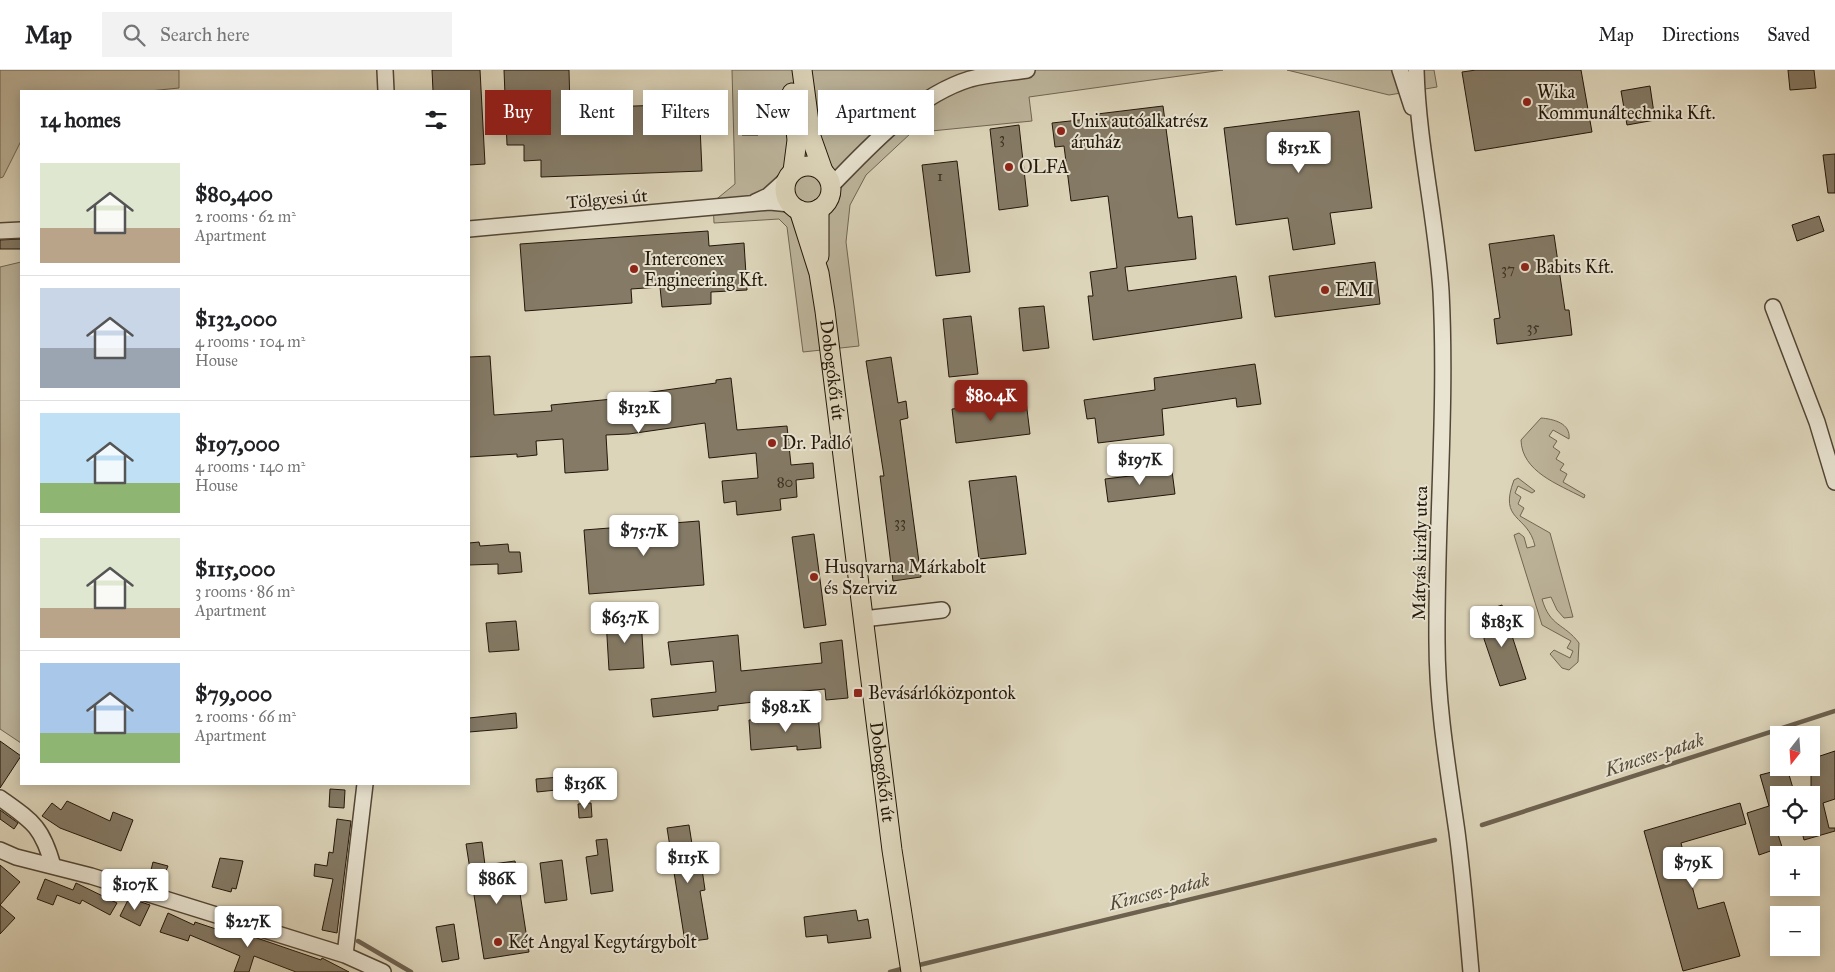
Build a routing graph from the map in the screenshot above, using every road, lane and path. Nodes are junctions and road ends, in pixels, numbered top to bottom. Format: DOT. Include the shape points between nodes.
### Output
graph roads {
  1 [pos="385,70"];
  2 [pos="790,70"];
  3 [pos="802,70"];
  4 [pos="1027,70"];
  5 [pos="1400,70"];
  6 [pos="1416,70"];
  7 [pos="386,90"];
  8 [pos="1421,134"];
  9 [pos="791,175"];
  10 [pos="827,178"];
  11 [pos="748,205"];
  12 [pos="794,207"];
  13 [pos="819,209"];
  14 [pos="470,229"];
  15 [pos="20,230"];
  16 [pos="0,231"];
  17 [pos="819,272"];
  18 [pos="1773,307"];
  19 [pos="1835,482"];
  20 [pos="942,610"];
  21 [pos="863,620"];
  22 [pos="365,785"];
  23 [pos="0,798"];
  24 [pos="0,850"];
  25 [pos="53,866"];
  26 [pos="345,955"];
  27 [pos="911,969"];
  28 [pos="383,972"];
  29 [pos="1471,972"];
  1 -- 7 [label="street"];
  2 -- 9 [label="main road" via="797,140"];
  3 -- 10 [label="main road" via="811,137"];
  4 -- 10 [label="street" via="972,78 955,85 914,111"];
  5 -- 8 [label="street, Mátyás király utca"];
  6 -- 8 [label="street, Mátyás király utca"];
  8 -- 29 [label="street, Mátyás király utca" via="1436,243 1442,343 1439,688"];
  9 -- 10 [label="main road" via="808,166"];
  9 -- 11 [label="street, Tölgyesi út" via="768,196"];
  9 -- 12 [label="main road" via="785,190"];
  10 -- 13 [label="main road" via="829,199"];
  11 -- 12 [label="street, Tölgyesi út" via="770,202"];
  11 -- 14 [label="street, Tölgyesi út"];
  12 -- 13 [label="main road" via="810,212"];
  12 -- 17 [label="main road, Dobogókői út"];
  13 -- 17 [label="main road, Dobogókői út"];
  15 -- 16 [label="street"];
  17 -- 21 [label="main road, Dobogókői út"];
  18 -- 19 [label="street" via="1817,422"];
  20 -- 21 [label="street"];
  21 -- 27 [label="main road, Dobogókői út" via="892,850"];
  22 -- 26 [label="street"];
  23 -- 25 [label="street" via="34,823 47,844"];
  24 -- 25 [label="street"];
  25 -- 26 [label="street"];
  26 -- 28 [label="street"];
}
